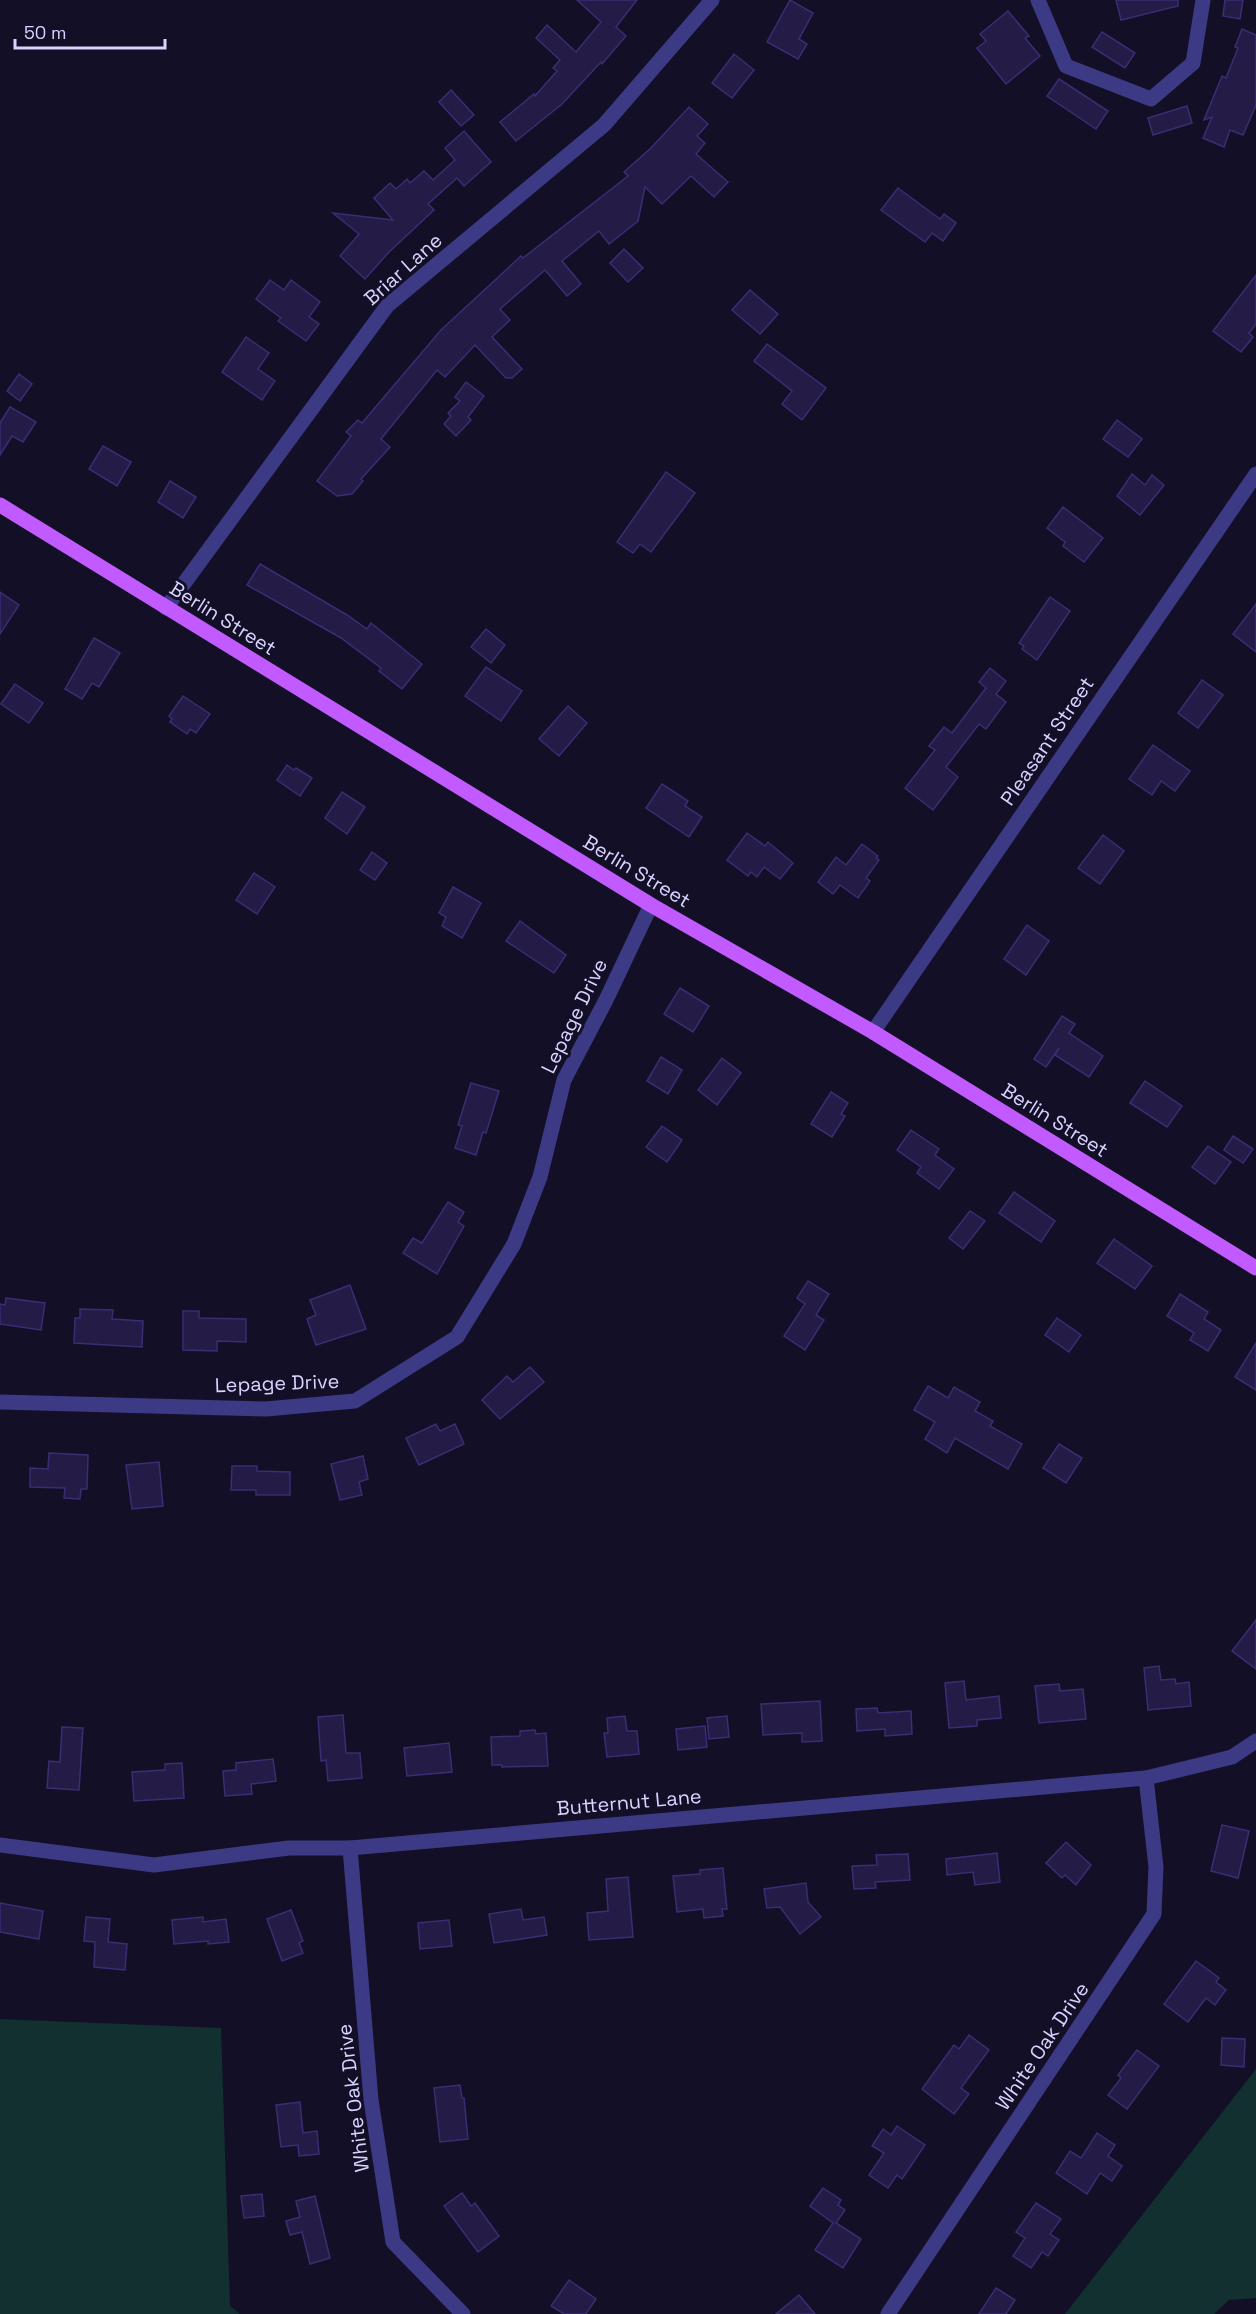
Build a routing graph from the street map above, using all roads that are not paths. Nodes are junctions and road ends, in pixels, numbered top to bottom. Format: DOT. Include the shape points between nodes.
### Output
graph roads {
  1 [pos="712,0"];
  2 [pos="1038,0"];
  3 [pos="1203,0"];
  4 [pos="1256,474"];
  5 [pos="0,505"];
  6 [pos="166,608"];
  7 [pos="651,904"];
  8 [pos="873,1032"];
  9 [pos="1256,1268"];
  10 [pos="0,1402"];
  11 [pos="1256,1741"];
  12 [pos="1146,1778"];
  13 [pos="0,1845"];
  14 [pos="350,1848"];
  15 [pos="463,2314"];
  16 [pos="888,2314"];
  1 -- 6 [label="street, Briar Lane" via="604,125 387,306"];
  2 -- 3 [label="street" via="1066,66 1151,99 1193,63"];
  4 -- 8 [label="street, Pleasant Street"];
  5 -- 6 [label="main road, Berlin Street"];
  6 -- 7 [label="main road, Berlin Street"];
  7 -- 8 [label="main road, Berlin Street"];
  7 -- 10 [label="street, Lepage Drive" via="564,1080 540,1177 514,1244 457,1337 355,1401 266,1409"];
  8 -- 9 [label="main road, Berlin Street"];
  11 -- 12 [label="street, Butternut Lane" via="1232,1757"];
  12 -- 14 [label="street, Butternut Lane"];
  12 -- 16 [label="street, White Oak Drive" via="1156,1867 1154,1914"];
  13 -- 14 [label="street, Butternut Lane" via="154,1865 289,1848"];
  14 -- 15 [label="street, White Oak Drive" via="371,2100 393,2242"];
}
